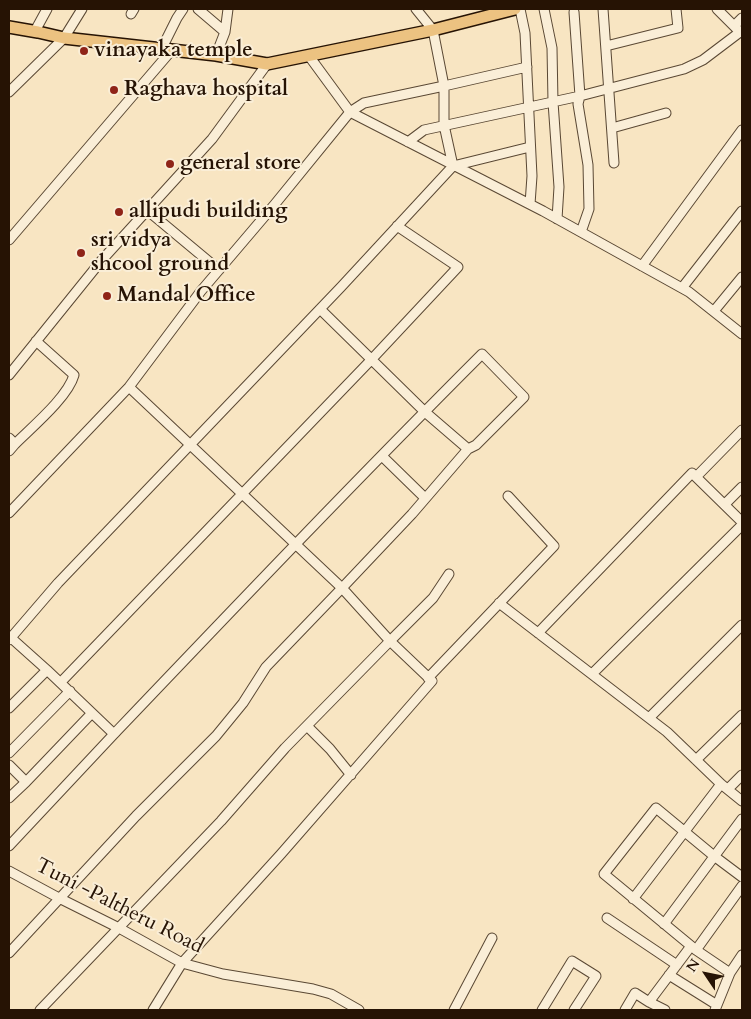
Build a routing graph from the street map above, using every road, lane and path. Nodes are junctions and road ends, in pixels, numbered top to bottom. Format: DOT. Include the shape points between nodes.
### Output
graph roads {
  1 [pos="46,9"];
  2 [pos="82,9"];
  3 [pos="183,9"];
  4 [pos="198,9"];
  5 [pos="228,9"];
  6 [pos="416,9"];
  7 [pos="515,9"];
  8 [pos="520,9"];
  9 [pos="544,9"];
  10 [pos="603,9"];
  11 [pos="676,9"];
  12 [pos="716,9"];
  13 [pos="574,12"];
  14 [pos="742,18"];
  15 [pos="9,28"];
  16 [pos="433,30"];
  17 [pos="739,30"];
  18 [pos="35,31"];
  19 [pos="224,32"];
  20 [pos="64,38"];
  21 [pos="606,46"];
  22 [pos="166,50"];
  23 [pos="216,55"];
  24 [pos="309,56"];
  25 [pos="267,64"];
  26 [pos="527,67"];
  27 [pos="444,86"];
  28 [pos="609,88"];
  29 [pos="9,92"];
  30 [pos="580,96"];
  31 [pos="553,102"];
  32 [pos="528,107"];
  33 [pos="350,112"];
  34 [pos="666,113"];
  35 [pos="444,125"];
  36 [pos="612,128"];
  37 [pos="742,130"];
  38 [pos="408,142"];
  39 [pos="530,147"];
  40 [pos="614,163"];
  41 [pos="453,166"];
  42 [pos="530,204"];
  43 [pos="147,210"];
  44 [pos="742,211"];
  45 [pos="557,219"];
  46 [pos="397,226"];
  47 [pos="580,232"];
  48 [pos="9,240"];
  49 [pos="642,266"];
  50 [pos="219,270"];
  51 [pos="742,277"];
  52 [pos="682,288"];
  53 [pos="320,309"];
  54 [pos="714,311"];
  55 [pos="742,334"];
  56 [pos="36,341"];
  57 [pos="371,360"];
  58 [pos="9,375"];
  59 [pos="129,387"];
  60 [pos="425,412"];
  61 [pos="742,430"];
  62 [pos="11,444"];
  63 [pos="190,445"];
  64 [pos="468,449"];
  65 [pos="382,456"];
  66 [pos="696,477"];
  67 [pos="742,487"];
  68 [pos="242,493"];
  69 [pos="508,496"];
  70 [pos="425,498"];
  71 [pos="725,504"];
  72 [pos="9,513"];
  73 [pos="742,524"];
  74 [pos="296,543"];
  75 [pos="449,574"];
  76 [pos="342,588"];
  77 [pos="499,603"];
  78 [pos="742,625"];
  79 [pos="538,633"];
  80 [pos="9,638"];
  81 [pos="390,641"];
  82 [pos="47,670"];
  83 [pos="592,674"];
  84 [pos="428,678"];
  85 [pos="61,682"];
  86 [pos="70,691"];
  87 [pos="9,708"];
  88 [pos="92,712"];
  89 [pos="742,715"];
  90 [pos="649,718"];
  91 [pos="307,726"];
  92 [pos="114,734"];
  93 [pos="9,753"];
  94 [pos="696,760"];
  95 [pos="9,765"];
  96 [pos="742,775"];
  97 [pos="351,776"];
  98 [pos="26,782"];
  99 [pos="724,786"];
  100 [pos="9,798"];
  101 [pos="742,801"];
  102 [pos="742,819"];
  103 [pos="685,832"];
  104 [pos="9,846"];
  105 [pos="714,856"];
  106 [pos="9,871"];
  107 [pos="742,877"];
  108 [pos="742,886"];
  109 [pos="58,898"];
  110 [pos="633,899"];
  111 [pos="607,918"];
  112 [pos="664,924"];
  113 [pos="119,928"];
  114 [pos="492,938"];
  115 [pos="693,948"];
  116 [pos="9,954"];
  117 [pos="742,955"];
  118 [pos="182,963"];
  119 [pos="677,965"];
  120 [pos="730,973"];
  121 [pos="669,975"];
  122 [pos="649,1002"];
  123 [pos="716,1008"];
  124 [pos="40,1010"];
  125 [pos="153,1010"];
  126 [pos="359,1010"];
  127 [pos="454,1010"];
  128 [pos="542,1010"];
  129 [pos="574,1010"];
  130 [pos="624,1010"];
  131 [pos="665,1010"];
  1 -- 18 [label="street"];
  2 -- 20 [label="street"];
  3 -- 22 [label="street" via="176,18"];
  4 -- 19 [label="street"];
  5 -- 19 [label="street"];
  6 -- 16 [label="street"];
  7 -- 16 [label="main road"];
  8 -- 26 [label="street"];
  9 -- 31 [label="street" via="552,48"];
  10 -- 21 [label="street"];
  11 -- 21 [label="street" via="678,28"];
  12 -- 17 [label="street"];
  13 -- 30 [label="street"];
  14 -- 17 [label="street"];
  15 -- 18 [label="main road"];
  16 -- 24 [label="main road"];
  16 -- 27 [label="street"];
  17 -- 28 [label="street" via="703,60 684,69"];
  18 -- 20 [label="main road"];
  19 -- 23 [label="street"];
  20 -- 22 [label="main road"];
  20 -- 29 [label="street"];
  21 -- 28 [label="street"];
  22 -- 23 [label="main road"];
  22 -- 48 [label="street"];
  23 -- 25 [label="main road"];
  24 -- 25 [label="main road"];
  24 -- 33 [label="street"];
  25 -- 43 [label="street" via="212,139"];
  26 -- 27 [label="street"];
  26 -- 32 [label="street"];
  27 -- 33 [label="street" via="364,103"];
  27 -- 35 [label="street"];
  28 -- 30 [label="street"];
  28 -- 36 [label="street"];
  30 -- 31 [label="street"];
  30 -- 47 [label="street" via="578,104 588,165 589,210"];
  31 -- 32 [label="street"];
  31 -- 45 [label="street" via="559,187"];
  32 -- 35 [label="street"];
  32 -- 39 [label="street"];
  33 -- 38 [label="street"];
  33 -- 50 [label="street"];
  34 -- 36 [label="street"];
  35 -- 38 [label="street" via="424,130"];
  35 -- 41 [label="street"];
  36 -- 40 [label="street"];
  37 -- 49 [label="street"];
  38 -- 41 [label="street"];
  39 -- 41 [label="street"];
  39 -- 42 [label="street"];
  41 -- 42 [label="street"];
  41 -- 46 [label="street"];
  42 -- 45 [label="street"];
  43 -- 50 [label="street"];
  43 -- 56 [label="street"];
  44 -- 52 [label="street"];
  45 -- 47 [label="street"];
  46 -- 53 [label="street"];
  46 -- 57 [label="street" via="458,267"];
  47 -- 49 [label="street"];
  49 -- 52 [label="street"];
  50 -- 59 [label="street"];
  51 -- 54 [label="street"];
  52 -- 54 [label="street"];
  53 -- 57 [label="street"];
  53 -- 63 [label="street"];
  54 -- 55 [label="street"];
  56 -- 58 [label="street"];
  56 -- 62 [label="street" via="74,376 61,396"];
  57 -- 60 [label="street"];
  57 -- 68 [label="street"];
  59 -- 63 [label="street"];
  59 -- 72 [label="street"];
  60 -- 64 [label="street"];
  60 -- 64 [label="street" via="482,354 524,397 476,445"];
  60 -- 65 [label="street"];
  61 -- 66 [label="street"];
  63 -- 68 [label="street"];
  63 -- 80 [label="street"];
  64 -- 70 [label="street"];
  65 -- 70 [label="street"];
  65 -- 74 [label="street"];
  66 -- 71 [label="street"];
  66 -- 79 [label="street" via="692,473"];
  67 -- 71 [label="street"];
  68 -- 74 [label="street"];
  68 -- 85 [label="street"];
  69 -- 77 [label="street" via="554,546"];
  70 -- 76 [label="street"];
  71 -- 73 [label="street"];
  73 -- 83 [label="street"];
  74 -- 76 [label="street"];
  74 -- 92 [label="street"];
  75 -- 81 [label="street" via="433,598"];
  76 -- 81 [label="street"];
  76 -- 109 [label="street" via="266,667 216,736"];
  77 -- 79 [label="street"];
  77 -- 84 [label="street"];
  78 -- 90 [label="street"];
  79 -- 83 [label="street"];
  80 -- 82 [label="street"];
  81 -- 84 [label="street"];
  81 -- 91 [label="street"];
  82 -- 85 [label="street"];
  82 -- 87 [label="street"];
  83 -- 90 [label="street"];
  84 -- 97 [label="street" via="432,681"];
  85 -- 86 [label="street"];
  86 -- 88 [label="street"];
  86 -- 93 [label="street"];
  88 -- 92 [label="street"];
  88 -- 98 [label="street"];
  89 -- 94 [label="street"];
  90 -- 94 [label="street"];
  91 -- 97 [label="street"];
  91 -- 113 [label="street"];
  92 -- 104 [label="street"];
  94 -- 99 [label="street"];
  95 -- 98 [label="street"];
  96 -- 99 [label="street"];
  97 -- 118 [label="street"];
  98 -- 100 [label="street"];
  99 -- 101 [label="street"];
  99 -- 103 [label="street"];
  102 -- 105 [label="street"];
  103 -- 105 [label="street"];
  103 -- 110 [label="street"];
  103 -- 110 [label="street" via="656,808 604,874"];
  105 -- 107 [label="street"];
  105 -- 112 [label="street"];
  106 -- 109 [label="street, Tuni -Paltheru Road"];
  108 -- 115 [label="street"];
  109 -- 113 [label="street, Tuni -Paltheru Road"];
  109 -- 116 [label="street"];
  110 -- 112 [label="street"];
  111 -- 119 [label="street"];
  112 -- 115 [label="street"];
  113 -- 118 [label="street, Tuni -Paltheru Road"];
  113 -- 124 [label="street"];
  114 -- 127 [label="street"];
  115 -- 119 [label="street"];
  115 -- 120 [label="street"];
  117 -- 120 [label="street"];
  118 -- 125 [label="street"];
  118 -- 126 [label="street, Tuni -Paltheru Road" via="223,974 313,989 331,994"];
  119 -- 121 [label="street"];
  120 -- 123 [label="street"];
  121 -- 122 [label="street"];
  121 -- 123 [label="street"];
  122 -- 130 [label="street" via="634,993"];
  122 -- 131 [label="street"];
  128 -- 129 [label="street" via="572,961 596,976"];
}
